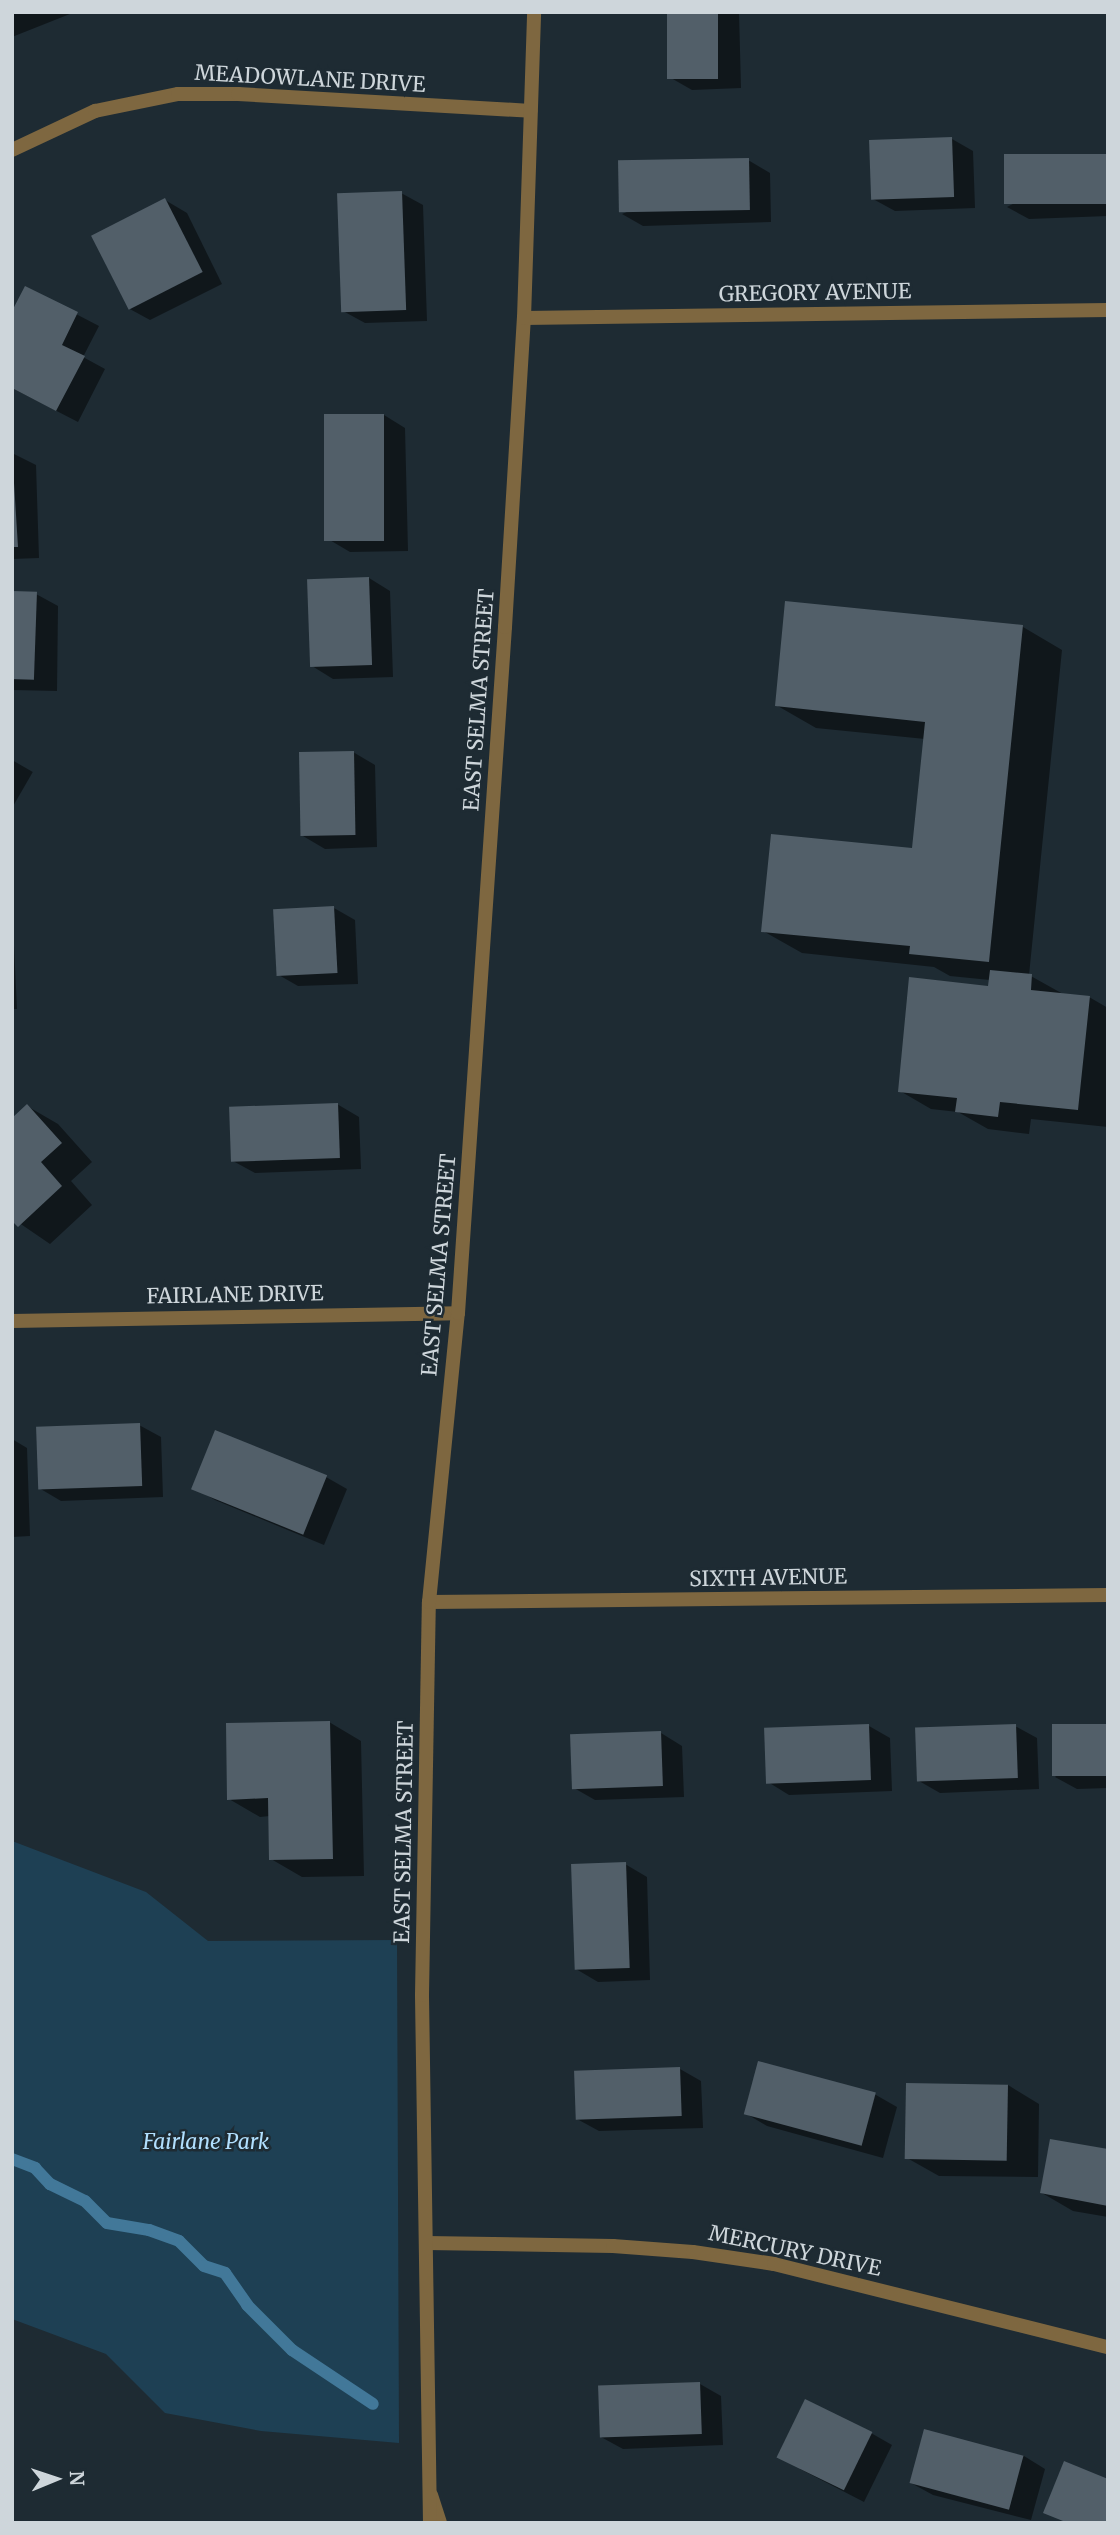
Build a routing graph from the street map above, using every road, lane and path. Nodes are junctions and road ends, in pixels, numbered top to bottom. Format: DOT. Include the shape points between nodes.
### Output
graph roads {
  1 [pos="534,12"];
  2 [pos="531,111"];
  3 [pos="12,149"];
  4 [pos="1108,310"];
  5 [pos="524,318"];
  6 [pos="457,1313"];
  7 [pos="12,1321"];
  8 [pos="1108,1595"];
  9 [pos="429,1602"];
  10 [pos="426,2243"];
  11 [pos="1108,2347"];
  12 [pos="430,2494"];
  13 [pos="430,2523"];
  14 [pos="440,2523"];
  1 -- 2 [label="street, EAST SELMA STREET"];
  2 -- 3 [label="street, MEADOWLANE DRIVE" via="178,94 94,111"];
  2 -- 5 [label="street, EAST SELMA STREET"];
  4 -- 5 [label="street, GREGORY AVENUE"];
  5 -- 6 [label="street, EAST SELMA STREET"];
  6 -- 7 [label="street, FAIRLANE DRIVE"];
  6 -- 9 [label="street, EAST SELMA STREET"];
  8 -- 9 [label="street, SIXTH AVENUE"];
  9 -- 10 [label="street, EAST SELMA STREET" via="422,1994"];
  10 -- 11 [label="street, MERCURY DRIVE" via="613,2245 774,2264"];
  10 -- 12 [label="street, EAST SELMA STREET"];
  12 -- 13 [label="street, EAST SELMA STREET"];
  12 -- 14 [label="street"];
}
